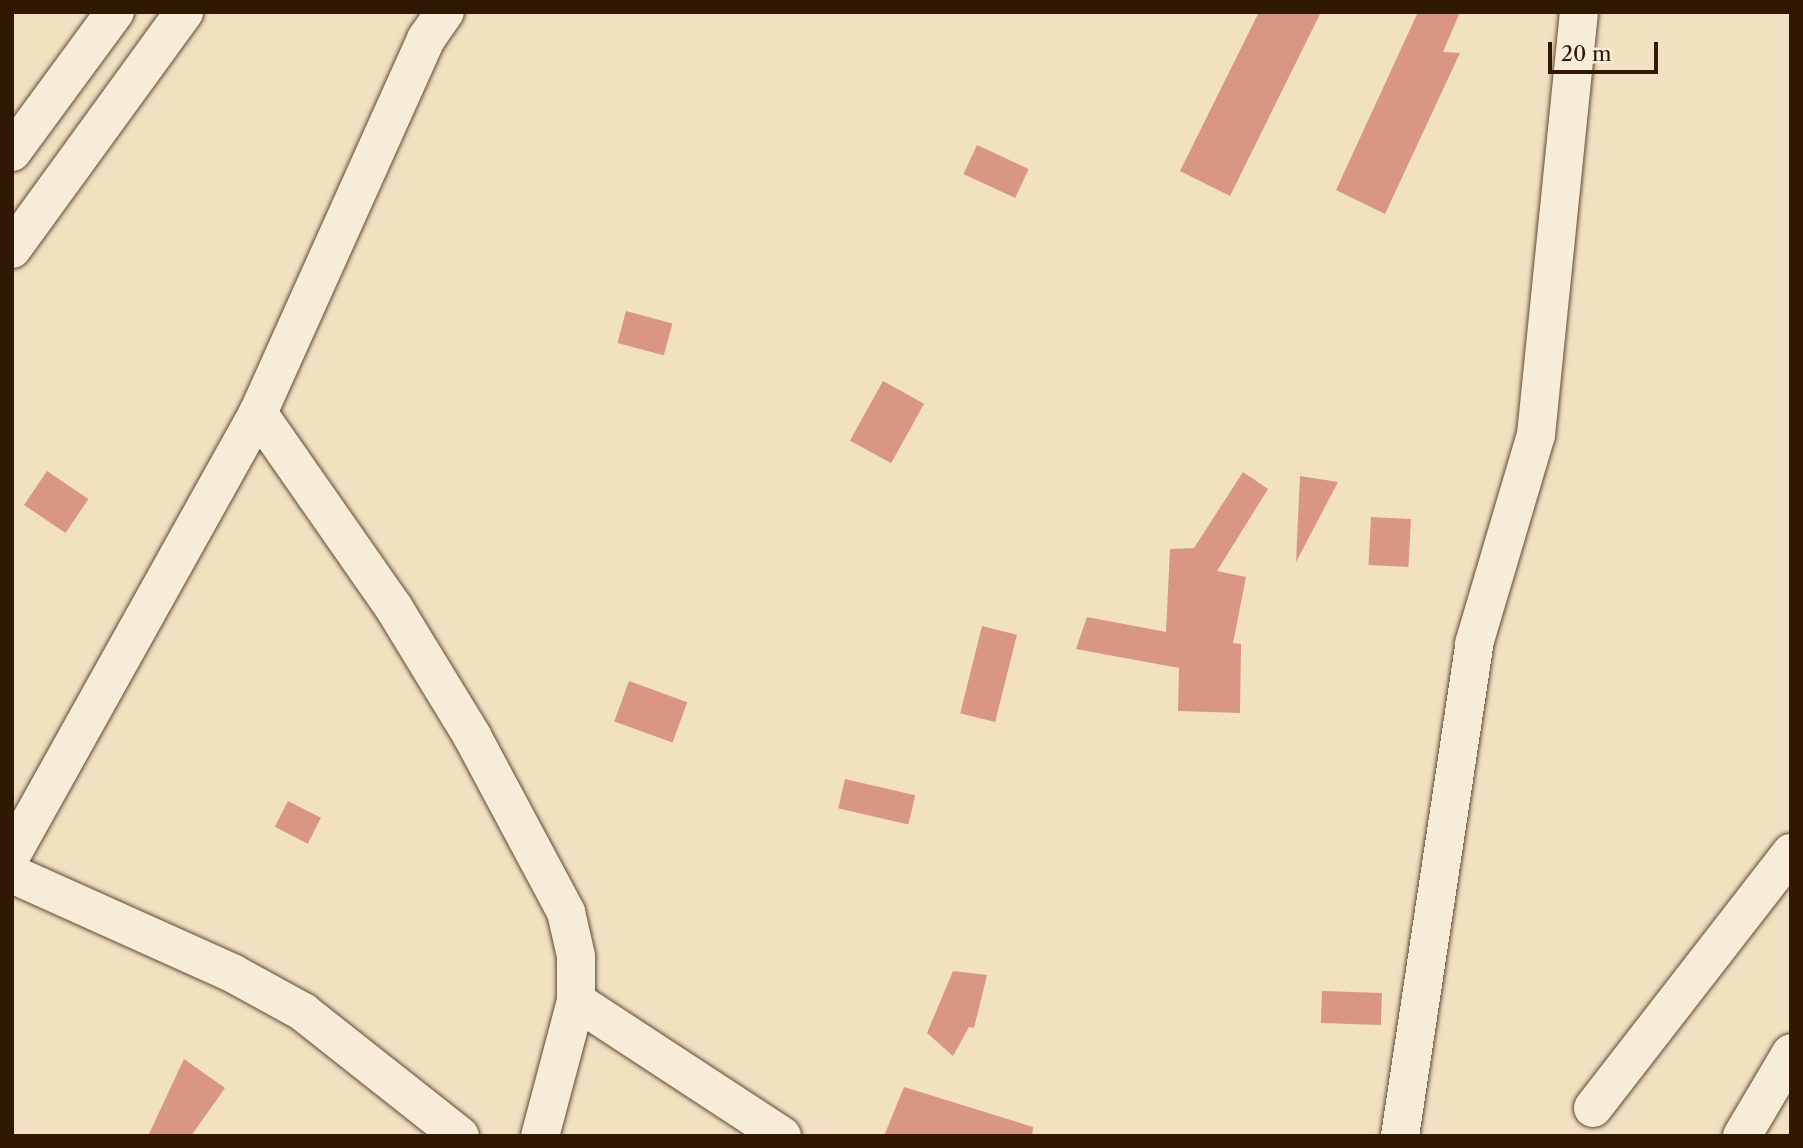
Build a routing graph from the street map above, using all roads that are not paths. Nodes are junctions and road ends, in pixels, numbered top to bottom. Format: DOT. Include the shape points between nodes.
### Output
graph roads {
  1 [pos="116,12"];
  2 [pos="184,12"];
  3 [pos="445,12"];
  4 [pos="1579,12"];
  5 [pos="12,152"];
  6 [pos="12,249"];
  7 [pos="258,413"];
  8 [pos="1791,853"];
  9 [pos="12,854"];
  10 [pos="12,874"];
  11 [pos="576,1001"];
  12 [pos="1791,1053"];
  13 [pos="1593,1108"];
  14 [pos="460,1136"];
  15 [pos="540,1136"];
  16 [pos="782,1136"];
  17 [pos="1400,1136"];
  18 [pos="1742,1136"];
  1 -- 5 [label="street"];
  2 -- 6 [label="street"];
  3 -- 7 [label="street" via="426,39"];
  4 -- 17 [label="street" via="1536,435 1472,655"];
  7 -- 9 [label="street"];
  7 -- 11 [label="street" via="394,608 472,736 566,912 576,956"];
  8 -- 13 [label="street"];
  10 -- 14 [label="street" via="234,974 303,1012"];
  11 -- 15 [label="street"];
  11 -- 16 [label="street"];
  12 -- 18 [label="street"];
}
